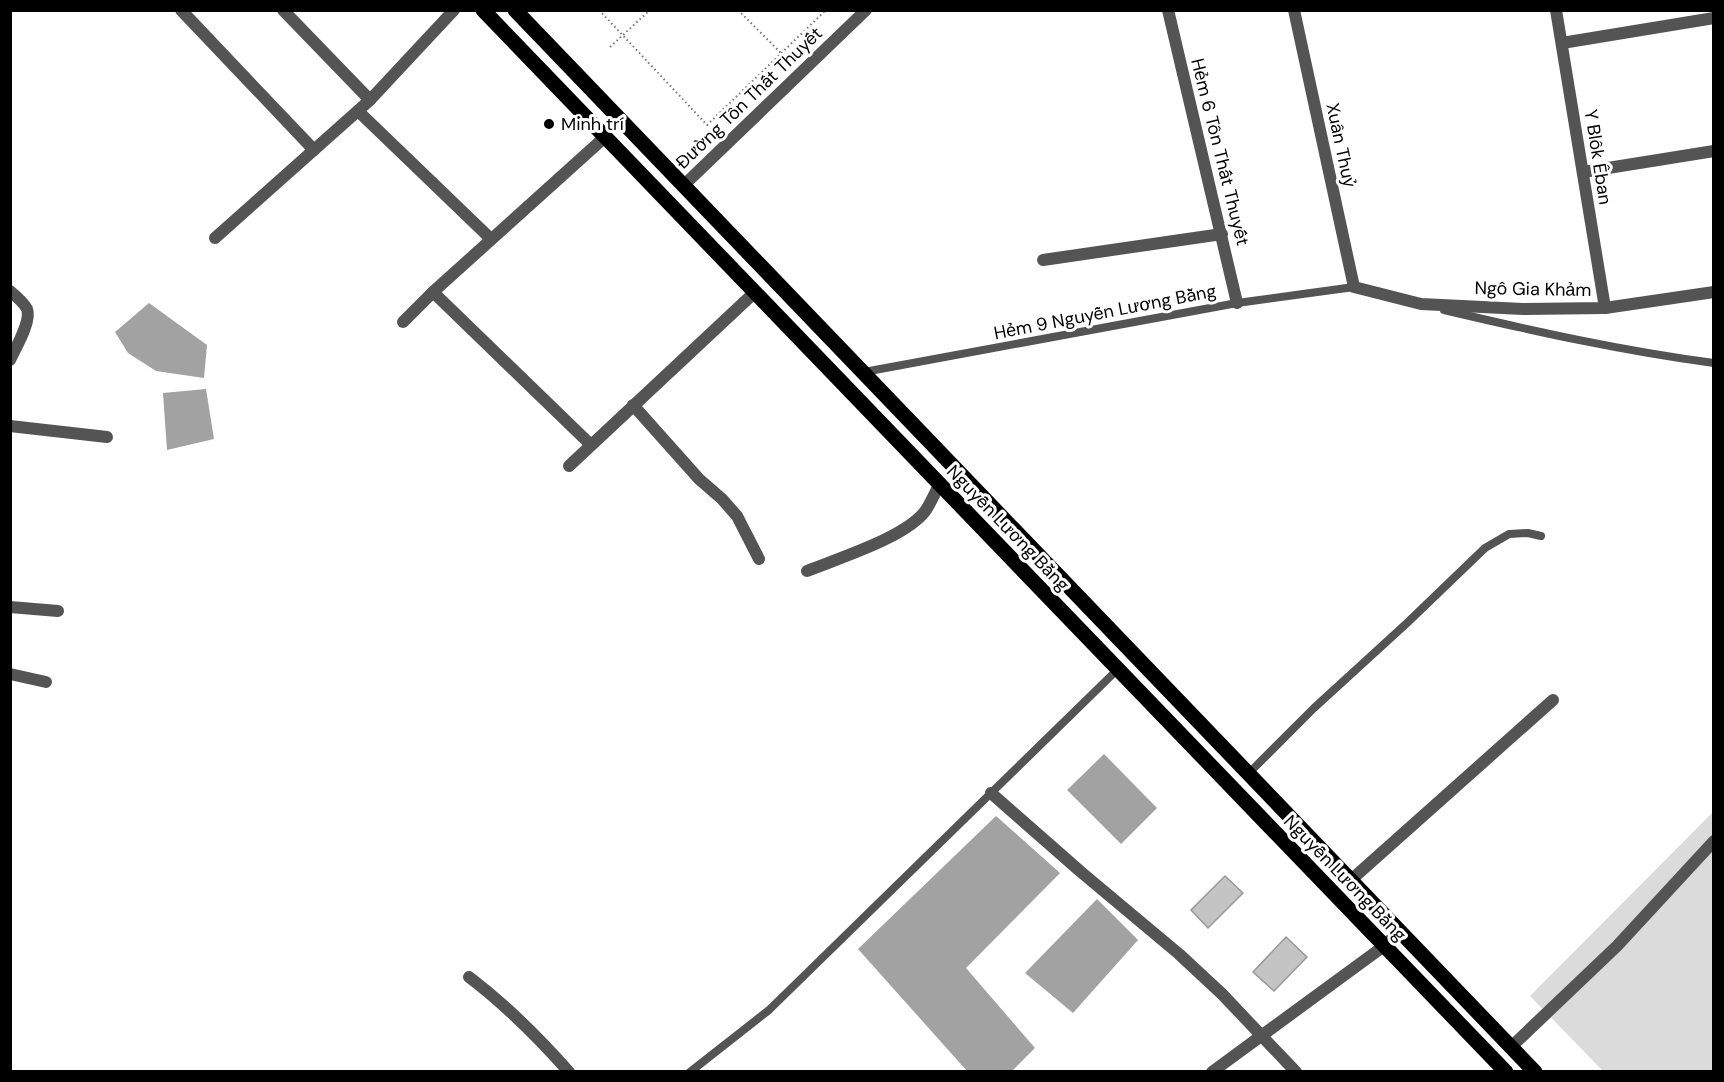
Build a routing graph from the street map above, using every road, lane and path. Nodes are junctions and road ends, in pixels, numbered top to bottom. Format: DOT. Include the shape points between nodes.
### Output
graph roads {
  1 [pos="182,10"];
  2 [pos="283,10"];
  3 [pos="454,10"];
  4 [pos="483,10"];
  5 [pos="515,10"];
  6 [pos="599,10"];
  7 [pos="650,10"];
  8 [pos="738,10"];
  9 [pos="826,10"];
  10 [pos="866,10"];
  11 [pos="1168,10"];
  12 [pos="1294,10"];
  13 [pos="1556,10"];
  14 [pos="1713,18"];
  15 [pos="622,35"];
  16 [pos="1562,44"];
  17 [pos="610,47"];
  18 [pos="781,54"];
  19 [pos="579,79"];
  20 [pos="563,94"];
  21 [pos="370,100"];
  22 [pos="358,111"];
  23 [pos="605,137"];
  24 [pos="314,150"];
  25 [pos="1713,151"];
  26 [pos="1583,172"];
  27 [pos="682,186"];
  28 [pos="1222,234"];
  29 [pos="214,238"];
  30 [pos="491,239"];
  31 [pos="1043,260"];
  32 [pos="1354,286"];
  33 [pos="10,291"];
  34 [pos="433,292"];
  35 [pos="1713,292"];
  36 [pos="754,293"];
  37 [pos="1238,303"];
  38 [pos="1421,304"];
  39 [pos="1605,308"];
  40 [pos="403,322"];
  41 [pos="10,360"];
  42 [pos="1713,363"];
  43 [pos="862,372"];
  44 [pos="633,405"];
  45 [pos="10,426"];
  46 [pos="107,436"];
  47 [pos="591,445"];
  48 [pos="569,466"];
  49 [pos="939,485"];
  50 [pos="1541,536"];
  51 [pos="759,559"];
  52 [pos="807,571"];
  53 [pos="10,607"];
  54 [pos="58,611"];
  55 [pos="1117,670"];
  56 [pos="10,674"];
  57 [pos="46,682"];
  58 [pos="1553,700"];
  59 [pos="1248,774"];
  60 [pos="991,793"];
  61 [pos="1713,841"];
  62 [pos="1351,880"];
  63 [pos="1400,932"];
  64 [pos="1384,946"];
  65 [pos="469,977"];
  66 [pos="1262,1035"];
  67 [pos="1511,1047"];
  68 [pos="569,1071"];
  69 [pos="690,1071"];
  70 [pos="1212,1071"];
  71 [pos="1296,1071"];
  72 [pos="1506,1071"];
  73 [pos="1535,1071"];
  1 -- 24 [label="street"];
  2 -- 21 [label="street"];
  3 -- 21 [label="street"];
  4 -- 20 [label="main road, Nguyễn Lương Bằng"];
  5 -- 19 [label="main road, Nguyễn Lương Bằng"];
  6 -- 15 [label="path"];
  7 -- 15 [label="path"];
  8 -- 18 [label="path"];
  9 -- 18 [label="path"];
  10 -- 27 [label="street, Đường Tôn Thất Thuyết"];
  11 -- 28 [label="street, Hẻm 6 Tôn Thất Thuyết"];
  12 -- 32 [label="street, Xuân Thuỷ"];
  13 -- 16 [label="street, Y Blôk Êban"];
  14 -- 16 [label="street"];
  15 -- 17 [label="path"];
  15 -- 18 [label="path" via="707,125"];
  16 -- 26 [label="street, Y Blôk Êban"];
  19 -- 20 [label="main road"];
  19 -- 27 [label="main road, Nguyễn Lương Bằng"];
  20 -- 23 [label="main road, Nguyễn Lương Bằng"];
  21 -- 22 [label="street"];
  22 -- 24 [label="street"];
  22 -- 30 [label="street"];
  23 -- 30 [label="street"];
  23 -- 36 [label="main road, Nguyễn Lương Bằng"];
  24 -- 29 [label="street"];
  25 -- 26 [label="street"];
  26 -- 39 [label="street, Y Blôk Êban"];
  27 -- 43 [label="main road, Nguyễn Lương Bằng"];
  28 -- 31 [label="street"];
  28 -- 37 [label="street, Hẻm 6 Tôn Thất Thuyết"];
  30 -- 34 [label="street"];
  32 -- 37 [label="lane, Hẻm 9 Nguyễn Lương Bằng"];
  32 -- 38 [label="street, Ngô Gia Khảm"];
  33 -- 41 [label="street" via="27,308 28,315"];
  34 -- 40 [label="street"];
  34 -- 47 [label="street"];
  35 -- 39 [label="street, Ngô Gia Khảm"];
  36 -- 44 [label="street"];
  36 -- 49 [label="main road, Nguyễn Lương Bằng"];
  37 -- 43 [label="lane, Hẻm 9 Nguyễn Lương Bằng"];
  38 -- 39 [label="street, Ngô Gia Khảm"];
  38 -- 42 [label="lane" via="1543,333"];
  43 -- 59 [label="main road, Nguyễn Lương Bằng"];
  44 -- 47 [label="street"];
  44 -- 51 [label="street" via="699,480 737,516"];
  45 -- 46 [label="street"];
  47 -- 48 [label="street"];
  49 -- 52 [label="street" via="926,510 911,525"];
  49 -- 55 [label="main road, Nguyễn Lương Bằng"];
  50 -- 59 [label="lane" via="1509,534 1485,548"];
  53 -- 54 [label="street"];
  55 -- 60 [label="lane"];
  55 -- 64 [label="main road, Nguyễn Lương Bằng"];
  56 -- 57 [label="street"];
  58 -- 62 [label="street"];
  59 -- 62 [label="main road, Nguyễn Lương Bằng"];
  60 -- 66 [label="street" via="1179,954"];
  60 -- 69 [label="lane" via="769,1010"];
  61 -- 67 [label="street" via="1617,946"];
  62 -- 63 [label="main road, Nguyễn Lương Bằng"];
  63 -- 64 [label="street"];
  63 -- 67 [label="main road, Nguyễn Lương Bằng"];
  64 -- 66 [label="street"];
  64 -- 72 [label="main road, Nguyễn Lương Bằng"];
  65 -- 68 [label="street" via="500,1001"];
  66 -- 70 [label="street"];
  66 -- 71 [label="street"];
  67 -- 73 [label="main road, Nguyễn Lương Bằng"];
}
